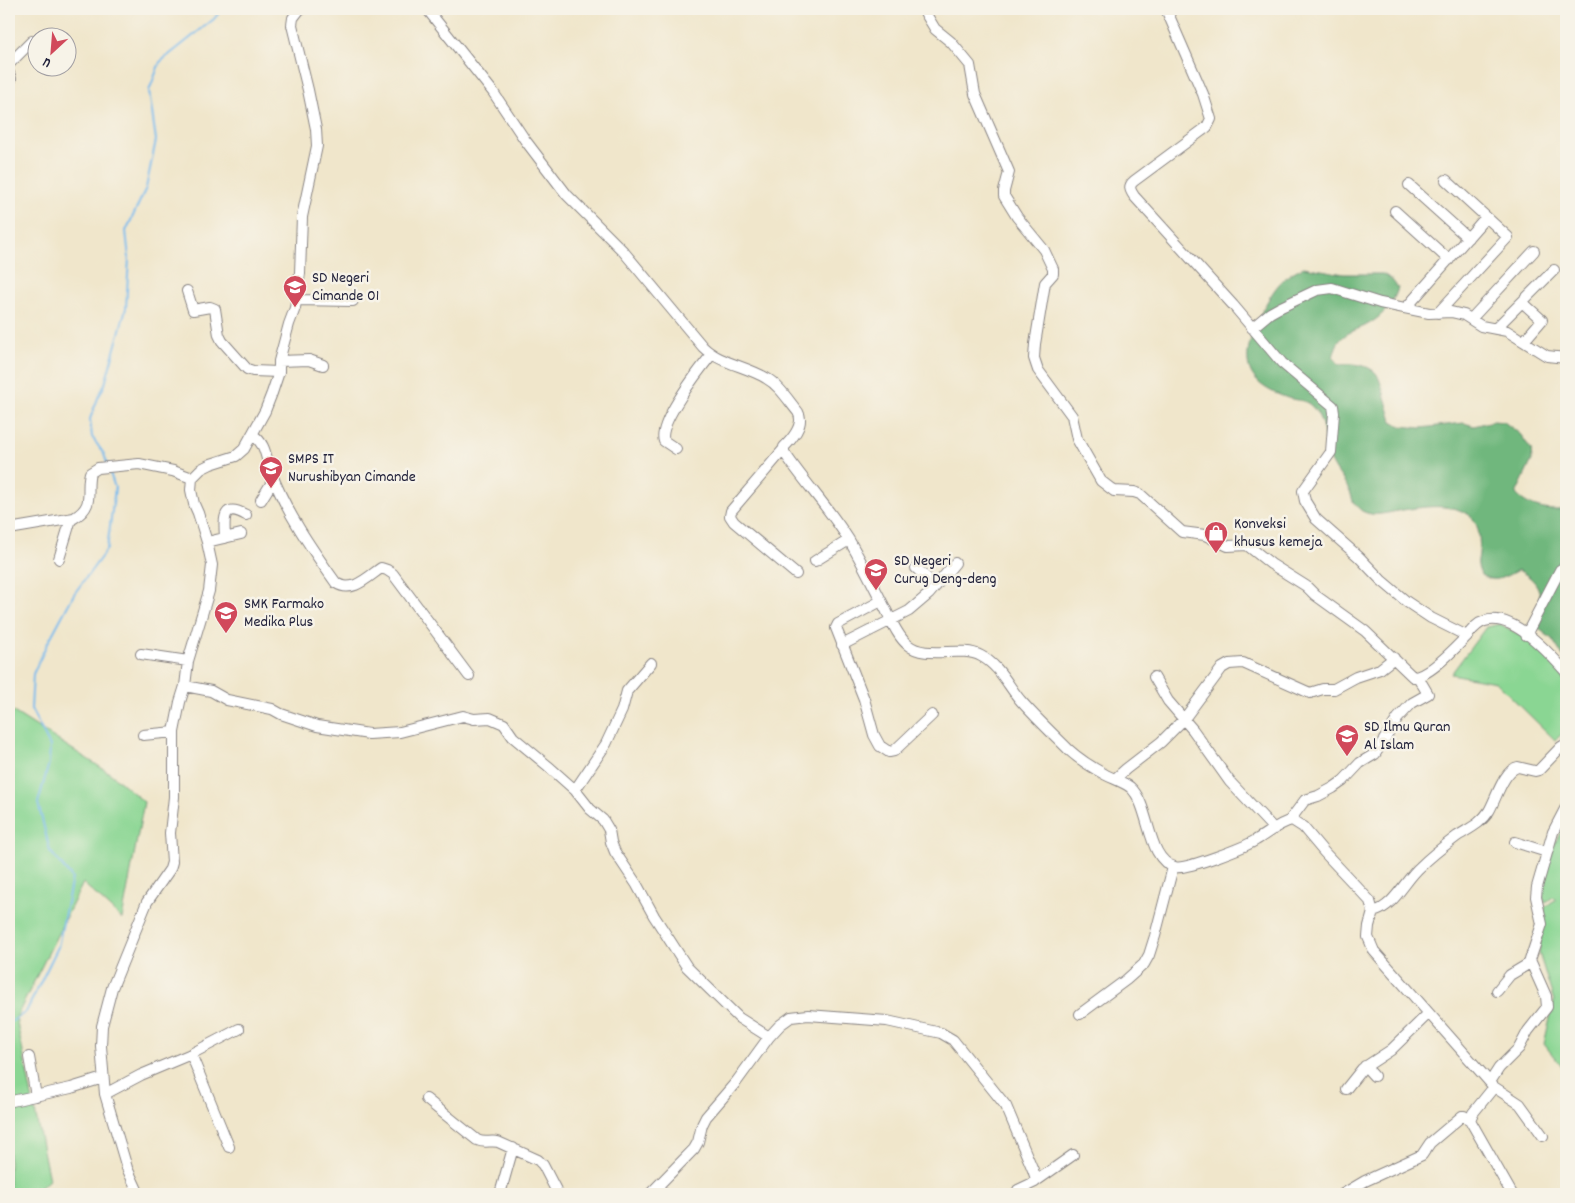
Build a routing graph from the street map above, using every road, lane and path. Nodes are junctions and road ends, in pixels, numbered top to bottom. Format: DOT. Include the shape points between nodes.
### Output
graph roads {
  1 [pos="300,9"];
  2 [pos="427,9"];
  3 [pos="923,9"];
  4 [pos="1166,9"];
  5 [pos="28,45"];
  6 [pos="9,64"];
  7 [pos="9,73"];
  8 [pos="9,84"];
  9 [pos="1446,180"];
  10 [pos="1409,185"];
  11 [pos="1395,211"];
  12 [pos="1486,217"];
  13 [pos="1468,238"];
  14 [pos="1534,250"];
  15 [pos="1449,260"];
  16 [pos="1554,270"];
  17 [pos="187,292"];
  18 [pos="296,300"];
  19 [pos="353,302"];
  20 [pos="1522,302"];
  21 [pos="1406,308"];
  22 [pos="1438,313"];
  23 [pos="1472,319"];
  24 [pos="1252,328"];
  25 [pos="1495,329"];
  26 [pos="1524,341"];
  27 [pos="712,354"];
  28 [pos="1566,358"];
  29 [pos="279,361"];
  30 [pos="323,365"];
  31 [pos="279,372"];
  32 [pos="252,435"];
  33 [pos="676,449"];
  34 [pos="783,450"];
  35 [pos="192,478"];
  36 [pos="274,479"];
  37 [pos="261,500"];
  38 [pos="246,515"];
  39 [pos="71,519"];
  40 [pos="9,529"];
  41 [pos="241,534"];
  42 [pos="224,538"];
  43 [pos="849,540"];
  44 [pos="207,542"];
  45 [pos="59,559"];
  46 [pos="815,561"];
  47 [pos="955,563"];
  48 [pos="916,568"];
  49 [pos="1566,568"];
  50 [pos="796,574"];
  51 [pos="936,586"];
  52 [pos="881,601"];
  53 [pos="891,620"];
  54 [pos="1526,635"];
  55 [pos="1467,636"];
  56 [pos="842,645"];
  57 [pos="141,654"];
  58 [pos="1394,658"];
  59 [pos="188,661"];
  60 [pos="652,663"];
  61 [pos="1566,672"];
  62 [pos="469,676"];
  63 [pos="1154,676"];
  64 [pos="1418,677"];
  65 [pos="185,686"];
  66 [pos="932,715"];
  67 [pos="1184,719"];
  68 [pos="174,732"];
  69 [pos="143,735"];
  70 [pos="1566,744"];
  71 [pos="1115,779"];
  72 [pos="575,790"];
  73 [pos="1566,808"];
  74 [pos="1290,820"];
  75 [pos="1274,829"];
  76 [pos="1515,842"];
  77 [pos="1546,852"];
  78 [pos="1173,867"];
  79 [pos="1373,912"];
  80 [pos="1530,962"];
  81 [pos="1497,991"];
  82 [pos="1080,1014"];
  83 [pos="1428,1014"];
  84 [pos="239,1029"];
  85 [pos="768,1037"];
  86 [pos="191,1054"];
  87 [pos="29,1057"];
  88 [pos="1365,1066"];
  89 [pos="1374,1076"];
  90 [pos="103,1078"];
  91 [pos="1492,1085"];
  92 [pos="1346,1090"];
  93 [pos="105,1094"];
  94 [pos="36,1096"];
  95 [pos="426,1099"];
  96 [pos="12,1102"];
  97 [pos="1470,1120"];
  98 [pos="1543,1136"];
  99 [pos="228,1147"];
  100 [pos="513,1148"];
  101 [pos="1073,1155"];
  102 [pos="1036,1180"];
  103 [pos="661,1190"];
  104 [pos="139,1194"];
  105 [pos="500,1194"];
  106 [pos="558,1194"];
  107 [pos="650,1194"];
  108 [pos="1017,1194"];
  109 [pos="1343,1194"];
  110 [pos="1512,1194"];
  1 -- 18 [label="street" via="292,25 308,90 317,146 302,217"];
  2 -- 27 [label="street" via="493,92 573,202 623,251"];
  3 -- 58 [label="street" via="935,29 970,65 975,94 1009,172 1004,196 1044,250 1053,269 1045,283 1034,362 1072,416 1077,439 1101,480 1114,491 1140,494 1182,532 1205,535 1228,546 1247,545 1365,631"];
  4 -- 24 [label="street" via="1211,119 1207,127 1134,180 1130,189"];
  5 -- 6 [label="street"];
  7 -- 8 [label="street"];
  9 -- 12 [label="street"];
  10 -- 13 [label="street"];
  11 -- 15 [label="street"];
  12 -- 13 [label="street"];
  12 -- 22 [label="street" via="1508,237"];
  13 -- 15 [label="street"];
  14 -- 23 [label="street"];
  15 -- 21 [label="street"];
  16 -- 20 [label="street"];
  17 -- 31 [label="street" via="193,310 215,309 222,341 247,369"];
  18 -- 19 [label="street"];
  18 -- 29 [label="street"];
  20 -- 25 [label="street"];
  20 -- 26 [label="street" via="1542,320"];
  21 -- 22 [label="street"];
  21 -- 24 [label="street" via="1372,301 1340,289 1325,288 1270,313"];
  22 -- 23 [label="street" via="1459,313"];
  23 -- 25 [label="street" via="1481,326"];
  24 -- 55 [label="street" via="1288,369 1334,408 1331,452 1303,492 1316,519 1407,602"];
  25 -- 26 [label="street" via="1507,331"];
  26 -- 28 [label="street" via="1547,356"];
  27 -- 33 [label="street" via="683,394 663,430 664,441"];
  27 -- 34 [label="street" via="772,382 798,412 799,425"];
  29 -- 30 [label="street" via="309,360"];
  29 -- 31 [label="street"];
  31 -- 32 [label="street"];
  32 -- 35 [label="street" via="240,454 201,469"];
  32 -- 36 [label="street" via="261,441"];
  34 -- 43 [label="street"];
  34 -- 50 [label="street" via="730,516"];
  35 -- 39 [label="street" via="146,464 98,468 90,472 86,508"];
  35 -- 44 [label="street" via="194,504"];
  36 -- 37 [label="street"];
  36 -- 62 [label="street" via="297,526 336,583 350,588 381,568 387,570"];
  38 -- 42 [label="street" via="229,510 224,520"];
  39 -- 40 [label="street"];
  39 -- 45 [label="street"];
  41 -- 42 [label="street"];
  42 -- 44 [label="street"];
  43 -- 46 [label="street"];
  43 -- 52 [label="street"];
  44 -- 59 [label="street" via="212,565 209,591"];
  47 -- 51 [label="street"];
  48 -- 51 [label="street"];
  49 -- 54 [label="street" via="1560,570"];
  51 -- 53 [label="street" via="909,612"];
  52 -- 53 [label="street"];
  52 -- 56 [label="street" via="838,624 836,628"];
  53 -- 56 [label="street"];
  53 -- 71 [label="street" via="903,640 914,649 968,652 987,660 1069,750 1088,765"];
  54 -- 55 [label="street" via="1506,622 1494,620 1482,622"];
  54 -- 61 [label="street" via="1546,650"];
  55 -- 64 [label="street"];
  56 -- 66 [label="street" via="880,746 889,752 894,751"];
  57 -- 59 [label="street"];
  58 -- 64 [label="street" via="1409,674"];
  58 -- 67 [label="street" via="1334,689 1310,693 1250,666 1229,664 1217,674"];
  59 -- 65 [label="street"];
  60 -- 72 [label="street" via="627,691 606,744"];
  63 -- 67 [label="street" via="1168,701"];
  64 -- 74 [label="street" via="1428,694 1412,703 1398,718 1376,754 1356,766 1339,785 1305,800"];
  65 -- 68 [label="street"];
  65 -- 72 [label="street" via="211,691 227,700 272,709 303,722 368,734 400,732 460,716 474,720 490,718 504,724 513,737"];
  67 -- 71 [label="street"];
  67 -- 75 [label="street" via="1230,782"];
  68 -- 69 [label="street"];
  68 -- 90 [label="street" via="172,862 147,902 112,988 102,1026"];
  70 -- 79 [label="street" via="1537,771 1518,767 1510,770 1482,820 1429,859 1384,907"];
  71 -- 78 [label="street" via="1135,793 1158,853"];
  72 -- 85 [label="street" via="603,820 615,852 687,967 739,1018"];
  73 -- 77 [label="street"];
  74 -- 75 [label="street"];
  74 -- 79 [label="street" via="1303,826 1356,884 1370,901"];
  75 -- 78 [label="street" via="1254,841 1210,858 1186,867"];
  76 -- 77 [label="street"];
  77 -- 80 [label="street" via="1536,894 1542,924"];
  78 -- 82 [label="street" via="1155,936 1144,964"];
  79 -- 83 [label="street" via="1368,930 1371,946"];
  80 -- 81 [label="street" via="1510,975"];
  80 -- 91 [label="street" via="1547,1007 1519,1048 1498,1068"];
  83 -- 88 [label="street" via="1391,1050"];
  83 -- 91 [label="street"];
  84 -- 86 [label="street"];
  85 -- 102 [label="street" via="791,1017 808,1015 887,1021 947,1035 1006,1106"];
  85 -- 103 [label="street" via="706,1117 694,1149"];
  86 -- 93 [label="street"];
  86 -- 99 [label="street"];
  87 -- 94 [label="street"];
  88 -- 89 [label="street"];
  88 -- 92 [label="street"];
  90 -- 93 [label="street"];
  90 -- 94 [label="street"];
  91 -- 97 [label="street"];
  91 -- 98 [label="street" via="1520,1104"];
  93 -- 104 [label="street" via="127,1168"];
  94 -- 96 [label="street"];
  95 -- 100 [label="street" via="477,1140 485,1143 494,1140"];
  97 -- 109 [label="street" via="1462,1116 1430,1143 1422,1155"];
  97 -- 110 [label="street"];
  100 -- 105 [label="street"];
  100 -- 106 [label="street" via="543,1165"];
  101 -- 102 [label="street"];
  102 -- 108 [label="street" via="1018,1190"];
  103 -- 107 [label="street"];
}
